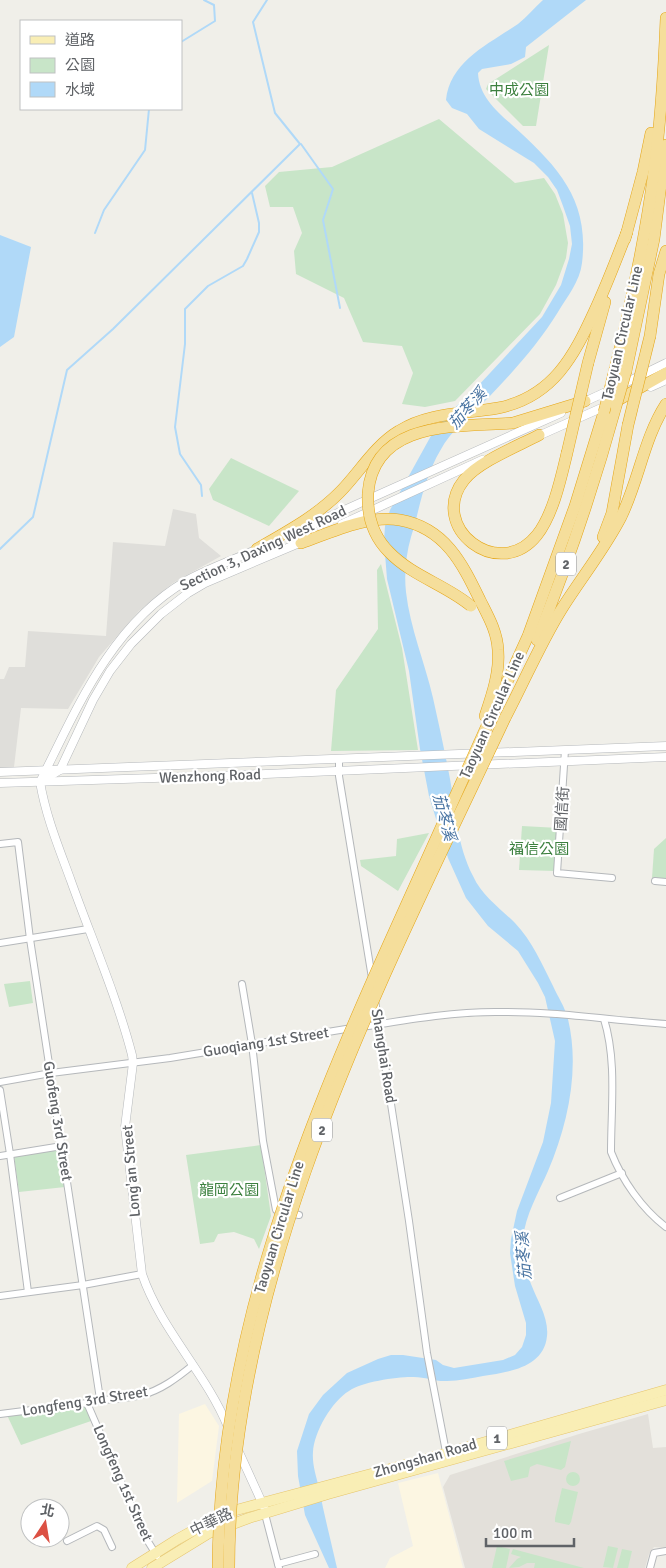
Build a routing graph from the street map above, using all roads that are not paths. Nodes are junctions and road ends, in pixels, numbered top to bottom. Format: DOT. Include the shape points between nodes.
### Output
graph roads {
  1 [pos="666,18"];
  2 [pos="664,51"];
  3 [pos="666,145"];
  4 [pos="627,232"];
  5 [pos="666,251"];
  6 [pos="666,363"];
  7 [pos="666,373"];
  8 [pos="666,380"];
  9 [pos="586,402"];
  10 [pos="666,404"];
  11 [pos="610,407"];
  12 [pos="539,435"];
  13 [pos="301,543"];
  14 [pos="258,549"];
  15 [pos="576,588"];
  16 [pos="496,674"];
  17 [pos="488,718"];
  18 [pos="505,718"];
  19 [pos="666,746"];
  20 [pos="565,750"];
  21 [pos="434,756"];
  22 [pos="666,756"];
  23 [pos="339,759"];
  24 [pos="566,760"];
  25 [pos="435,767"];
  26 [pos="46,770"];
  27 [pos="60,770"];
  28 [pos="339,771"];
  29 [pos="0,772"];
  30 [pos="40,782"];
  31 [pos="0,783"];
  32 [pos="0,844"];
  33 [pos="612,878"];
  34 [pos="656,881"];
  35 [pos="666,882"];
  36 [pos="88,928"];
  37 [pos="30,939"];
  38 [pos="0,943"];
  39 [pos="242,984"];
  40 [pos="604,1018"];
  41 [pos="379,1024"];
  42 [pos="666,1024"];
  43 [pos="252,1044"];
  44 [pos="133,1063"];
  45 [pos="51,1073"];
  46 [pos="0,1082"];
  47 [pos="0,1090"];
  48 [pos="62,1146"];
  49 [pos="10,1154"];
  50 [pos="0,1156"];
  51 [pos="622,1173"];
  52 [pos="560,1198"];
  53 [pos="299,1215"];
  54 [pos="666,1226"];
  55 [pos="142,1274"];
  56 [pos="83,1284"];
  57 [pos="28,1292"];
  58 [pos="0,1296"];
  59 [pos="192,1365"];
  60 [pos="666,1390"];
  61 [pos="100,1399"];
  62 [pos="666,1400"];
  63 [pos="87,1403"];
  64 [pos="0,1414"];
  65 [pos="447,1456"];
  66 [pos="262,1502"];
  67 [pos="288,1502"];
  68 [pos="266,1514"];
  69 [pos="70,1539"];
  70 [pos="112,1547"];
  71 [pos="666,1551"];
  72 [pos="155,1553"];
  73 [pos="315,1554"];
  74 [pos="145,1565"];
  75 [pos="156,1565"];
  76 [pos="278,1566"];
  77 [pos="132,1568"];
  78 [pos="218,1568"];
  79 [pos="229,1568"];
  80 [pos="650,1568"];
  1 -- 2 [label="highway, Taoyuan Circular Line / 2"];
  2 -- 4 [label="highway" via="649,146"];
  2 -- 11 [label="highway, Taoyuan Circular Line / 2, bridge" via="659,127 645,228 613,377"];
  3 -- 11 [label="highway, Taoyuan Circular Line / 2, bridge" via="654,239 626,371"];
  4 -- 12 [label="highway, bridge" via="548,516 533,540 518,550 487,552 470,543 456,518 458,489 474,470"];
  4 -- 14 [label="highway" via="608,281 572,355 556,377 528,398 502,407 434,417 406,426 380,446 317,513"];
  5 -- 15 [label="highway, bridge" via="612,513"];
  6 -- 9 [label="street, Section 3, Daxing West Road"];
  7 -- 11 [label="highway"];
  8 -- 11 [label="street, Section 3, Daxing West Road"];
  9 -- 14 [label="street, Section 3, Daxing West Road"];
  9 -- 16 [label="highway, bridge" via="513,423 442,427 415,433 396,443 381,458 372,475 370,518 382,544 398,561 447,589 482,618 490,634"];
  10 -- 15 [label="highway" via="654,427 622,516"];
  11 -- 12 [label="street, Section 3, Daxing West Road"];
  11 -- 17 [label="highway, Taoyuan Circular Line / 2" via="528,636"];
  11 -- 18 [label="highway, Taoyuan Circular Line / 2" via="599,468 580,525"];
  12 -- 13 [label="street, Section 3, Daxing West Road"];
  13 -- 16 [label="highway" via="358,523 390,519 426,529 456,554 492,624 498,649"];
  13 -- 27 [label="street, Section 3, Daxing West Road" via="205,583 161,614 110,671"];
  14 -- 26 [label="street, Section 3, Daxing West Road" via="186,581 149,608 117,642 87,688"];
  15 -- 18 [label="highway" via="551,628"];
  16 -- 17 [label="highway"];
  17 -- 78 [label="highway, Taoyuan Circular Line / 2, bridge" via="330,1077 266,1258 231,1415 218,1531"];
  18 -- 79 [label="highway, Taoyuan Circular Line / 2, bridge" via="376,997 301,1184 250,1370 235,1463"];
  19 -- 20 [label="street"];
  20 -- 21 [label="street, Wenzhong Road"];
  20 -- 24 [label="street, 國信街"];
  21 -- 23 [label="street, Wenzhong Road"];
  21 -- 25 [label="street"];
  22 -- 24 [label="street"];
  23 -- 27 [label="street, Wenzhong Road"];
  23 -- 28 [label="street, Shanghai Road"];
  24 -- 25 [label="street, Wenzhong Road"];
  24 -- 33 [label="street, 國信街" via="557,873"];
  25 -- 28 [label="street, Wenzhong Road"];
  26 -- 27 [label="street, Wenzhong Road"];
  26 -- 29 [label="street, Wenzhong Road"];
  26 -- 30 [label="street, Section 3, Daxing West Road"];
  27 -- 30 [label="street"];
  28 -- 30 [label="street, Wenzhong Road"];
  28 -- 41 [label="street, Shanghai Road"];
  30 -- 31 [label="street, Wenzhong Road"];
  30 -- 36 [label="street, Long'an Street" via="54,835"];
  32 -- 37 [label="street, Guofeng 3rd Street" via="18,842"];
  34 -- 35 [label="street"];
  36 -- 37 [label="street"];
  36 -- 44 [label="street, Long'an Street" via="128,1040"];
  37 -- 38 [label="street"];
  37 -- 45 [label="street, Guofeng 3rd Street"];
  39 -- 43 [label="street"];
  40 -- 41 [label="street, Guoqiang 1st Street" via="534,1012 462,1013"];
  40 -- 42 [label="street"];
  40 -- 51 [label="street" via="612,1058 612,1152"];
  41 -- 43 [label="street, Guoqiang 1st Street"];
  41 -- 65 [label="street, Shanghai Road" via="427,1353"];
  43 -- 44 [label="street, Guoqiang 1st Street"];
  43 -- 53 [label="street" via="263,1141 276,1210"];
  44 -- 45 [label="street, Guoqiang 1st Street"];
  44 -- 55 [label="street, Long'an Street" via="125,1127"];
  45 -- 46 [label="street, Guoqiang 1st Street"];
  45 -- 48 [label="street, Guofeng 3rd Street"];
  47 -- 49 [label="street"];
  48 -- 49 [label="street"];
  48 -- 56 [label="street, Guofeng 3rd Street"];
  49 -- 50 [label="street"];
  49 -- 57 [label="street"];
  51 -- 52 [label="street"];
  51 -- 54 [label="street" via="639,1199"];
  55 -- 56 [label="street"];
  55 -- 59 [label="street, Long'an Street" via="161,1315"];
  56 -- 57 [label="street"];
  56 -- 61 [label="street, Guofeng 3rd Street"];
  57 -- 58 [label="street"];
  59 -- 61 [label="street, Longfeng 3rd Street" via="159,1389 141,1396"];
  59 -- 66 [label="street, Long'an Street" via="226,1420"];
  60 -- 65 [label="main road, Zhongshan Road / 1"];
  61 -- 63 [label="street, Longfeng 3rd Street"];
  62 -- 65 [label="main road, Zhongshan Road / 1"];
  63 -- 64 [label="street, Longfeng 3rd Street"];
  63 -- 72 [label="street, Longfeng 1st Street" via="144,1535"];
  65 -- 67 [label="main road, Zhongshan Road / 1"];
  66 -- 67 [label="main road, 中華路 / 1"];
  66 -- 68 [label="street, Long'an Street"];
  66 -- 72 [label="main road, 中華路 / 1" via="225,1513"];
  67 -- 68 [label="main road, 中華路 / 1"];
  68 -- 75 [label="main road, 中華路 / 1" via="209,1533"];
  68 -- 76 [label="street"];
  69 -- 70 [label="street" via="97,1526 104,1530"];
  71 -- 80 [label="street" via="654,1552"];
  72 -- 74 [label="main road, 中華路 / 1"];
  72 -- 75 [label="street, Longfeng 1st Street"];
  73 -- 76 [label="street"];
  74 -- 77 [label="main road, 1"];
}
